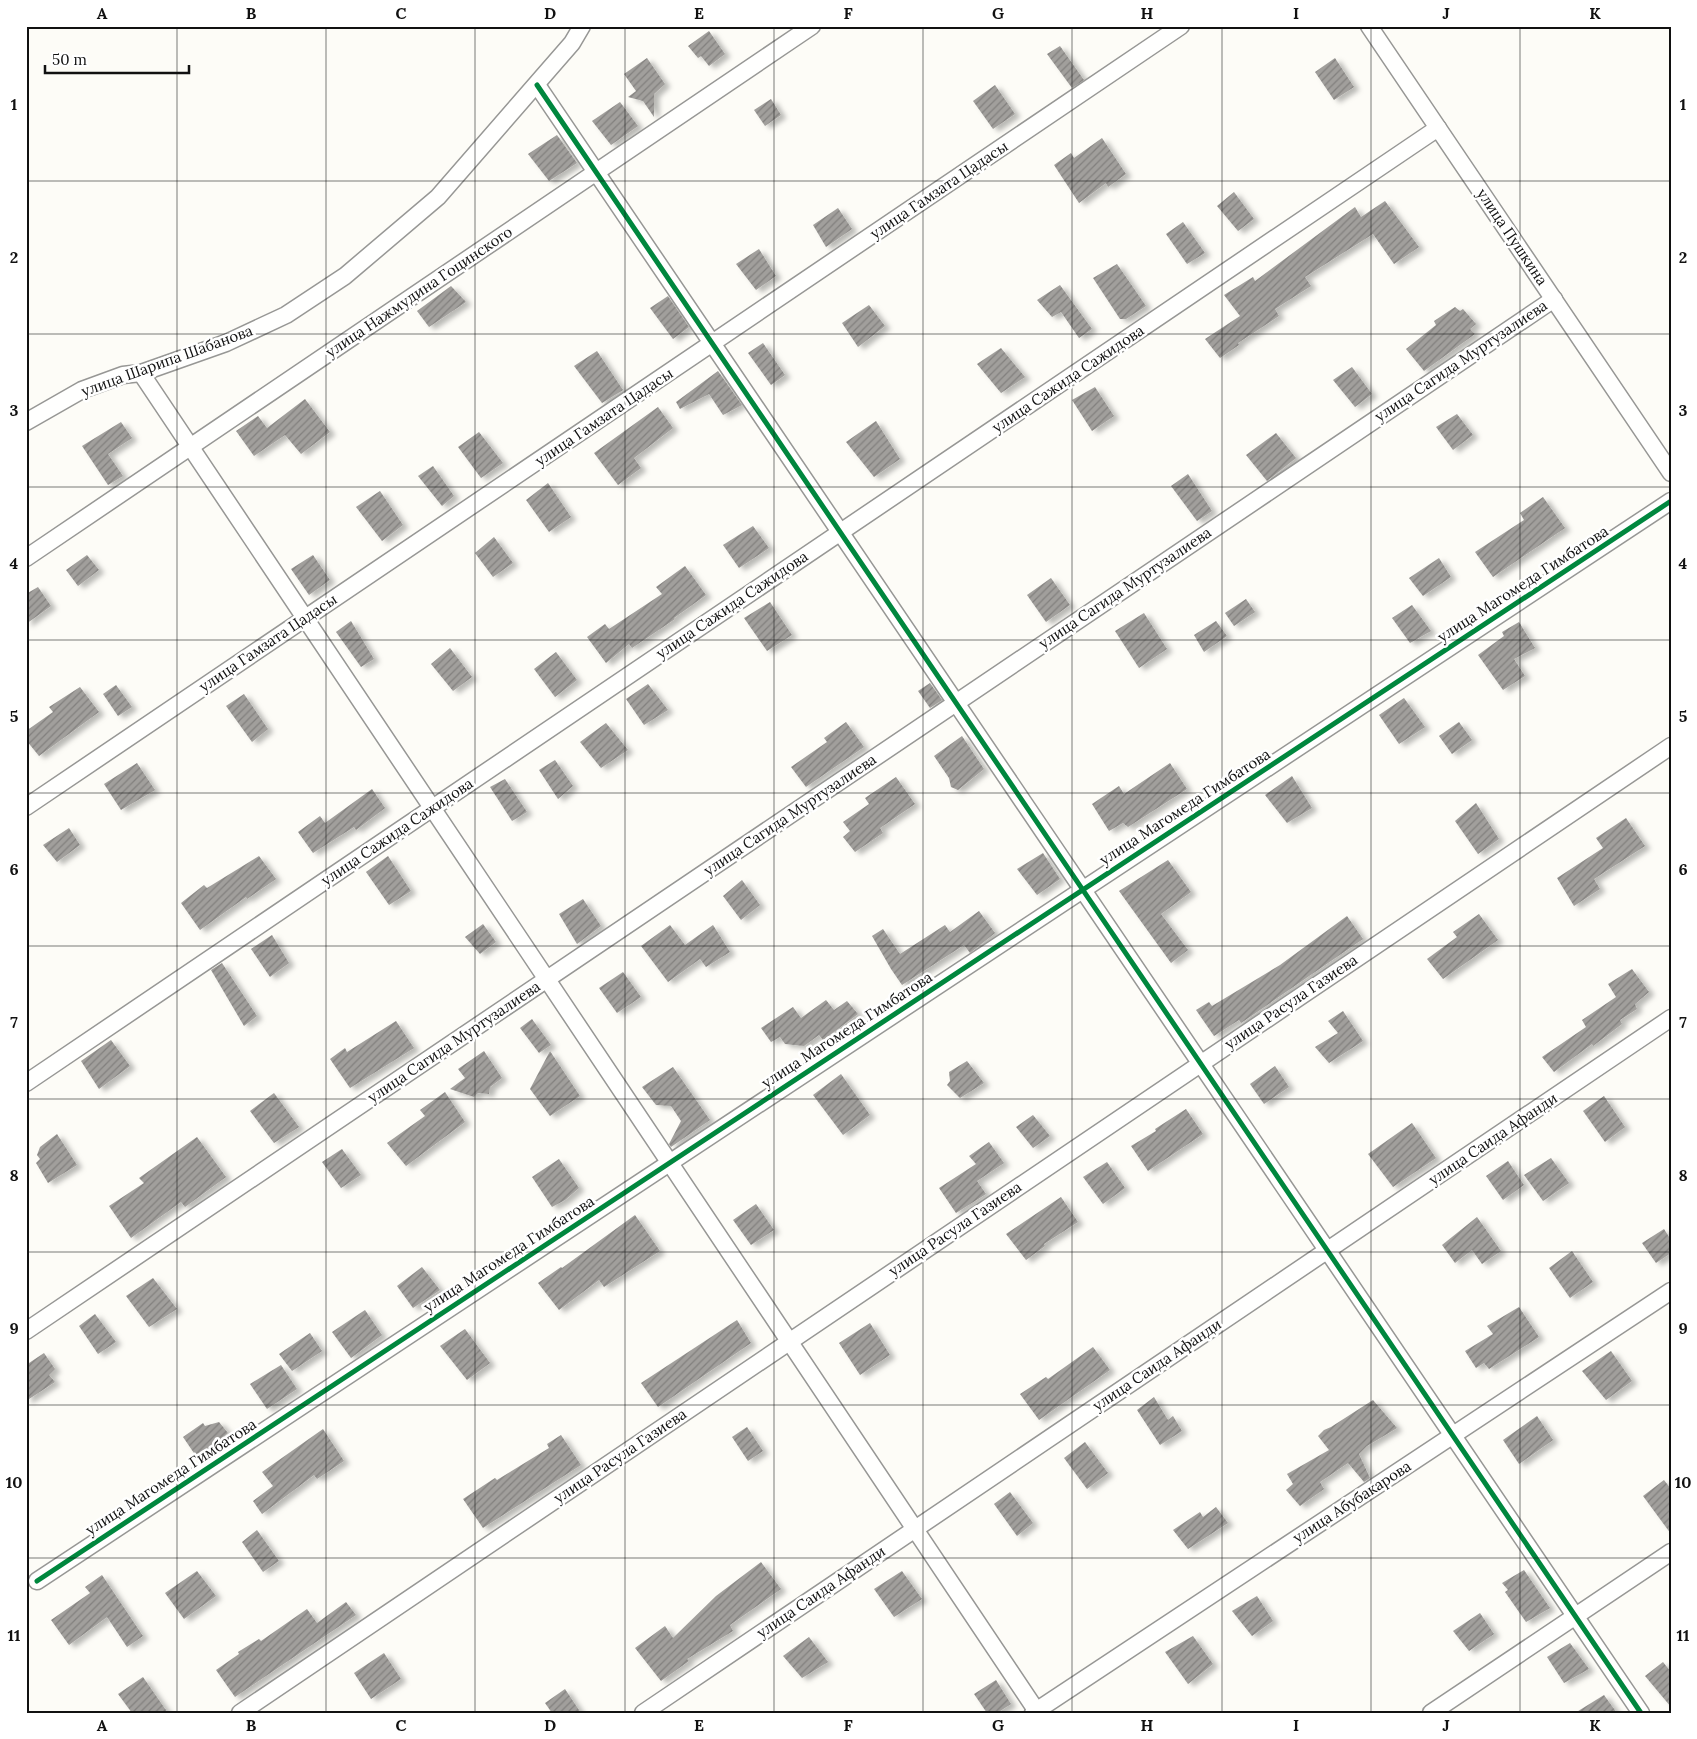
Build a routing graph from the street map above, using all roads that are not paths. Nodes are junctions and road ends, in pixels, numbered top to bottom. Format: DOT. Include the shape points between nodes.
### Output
graph roads {
  1 [pos="582,26"];
  2 [pos="812,26"];
  3 [pos="1181,26"];
  4 [pos="1369,26"];
  5 [pos="537,85"];
  6 [pos="1438,128"];
  7 [pos="597,172"];
  8 [pos="1554,299"];
  9 [pos="712,343"];
  10 [pos="141,374"];
  11 [pos="26,422"];
  12 [pos="189,448"];
  13 [pos="1671,473"];
  14 [pos="1671,501"];
  15 [pos="841,532"];
  16 [pos="26,558"];
  17 [pos="304,619"];
  18 [pos="956,702"];
  19 [pos="1671,746"];
  20 [pos="26,807"];
  21 [pos="431,809"];
  22 [pos="1083,890"];
  23 [pos="546,980"];
  24 [pos="1671,1018"];
  25 [pos="1201,1064"];
  26 [pos="26,1083"];
  27 [pos="669,1163"];
  28 [pos="1327,1250"];
  29 [pos="1671,1291"];
  30 [pos="26,1331"];
  31 [pos="789,1342"];
  32 [pos="1453,1435"];
  33 [pos="915,1529"];
  34 [pos="1671,1552"];
  35 [pos="37,1581"];
  36 [pos="1575,1616"];
  37 [pos="1036,1712"];
  38 [pos="240,1713"];
  39 [pos="643,1713"];
  40 [pos="1431,1713"];
  41 [pos="1641,1713"];
  1 -- 5 [label="street, улица Шарипа Шабанова"];
  2 -- 7 [label="street, улица Нажмудина Гоцинского"];
  3 -- 9 [label="street, улица Гамзата Цадасы"];
  4 -- 6 [label="street, улица Пушкина"];
  5 -- 7 [label="street"];
  5 -- 10 [label="street, улица Шарипа Шабанова" via="438,198 345,276 286,315 226,343"];
  6 -- 8 [label="street, улица Пушкина"];
  6 -- 15 [label="street, улица Сажида Сажидова"];
  7 -- 9 [label="street"];
  7 -- 12 [label="street, улица Нажмудина Гоцинского"];
  8 -- 13 [label="street, улица Пушкина"];
  8 -- 18 [label="street, улица Сагида Муртузалиева"];
  9 -- 15 [label="street"];
  9 -- 17 [label="street, улица Гамзата Цадасы"];
  10 -- 11 [label="street, улица Шарипа Шабанова" via="123,375 82,390"];
  10 -- 12 [label="street"];
  12 -- 16 [label="street, улица Нажмудина Гоцинского"];
  12 -- 17 [label="street"];
  14 -- 22 [label="street, улица Магомеда Гимбатова"];
  15 -- 18 [label="street"];
  15 -- 21 [label="street, улица Сажида Сажидова"];
  17 -- 20 [label="street, улица Гамзата Цадасы"];
  17 -- 21 [label="street"];
  18 -- 22 [label="street"];
  18 -- 23 [label="street, улица Сагида Муртузалиева"];
  19 -- 25 [label="street, улица Расула Газиева"];
  21 -- 23 [label="street"];
  21 -- 26 [label="street, улица Сажида Сажидова"];
  22 -- 25 [label="street"];
  22 -- 27 [label="street, улица Магомеда Гимбатова"];
  23 -- 27 [label="street"];
  23 -- 30 [label="street, улица Сагида Муртузалиева"];
  24 -- 28 [label="street, улица Саида Афанди"];
  25 -- 28 [label="street"];
  25 -- 31 [label="street, улица Расула Газиева"];
  27 -- 31 [label="street"];
  27 -- 35 [label="street, улица Магомеда Гимбатова"];
  28 -- 32 [label="street"];
  28 -- 33 [label="street, улица Саида Афанди"];
  29 -- 32 [label="street, улица Абубакарова"];
  31 -- 33 [label="street"];
  31 -- 38 [label="street, улица Расула Газиева"];
  32 -- 36 [label="street"];
  32 -- 37 [label="street, улица Абубакарова"];
  33 -- 37 [label="street"];
  33 -- 39 [label="street, улица Саида Афанди"];
  34 -- 36 [label="street"];
  36 -- 40 [label="street"];
  36 -- 41 [label="street"];
}
